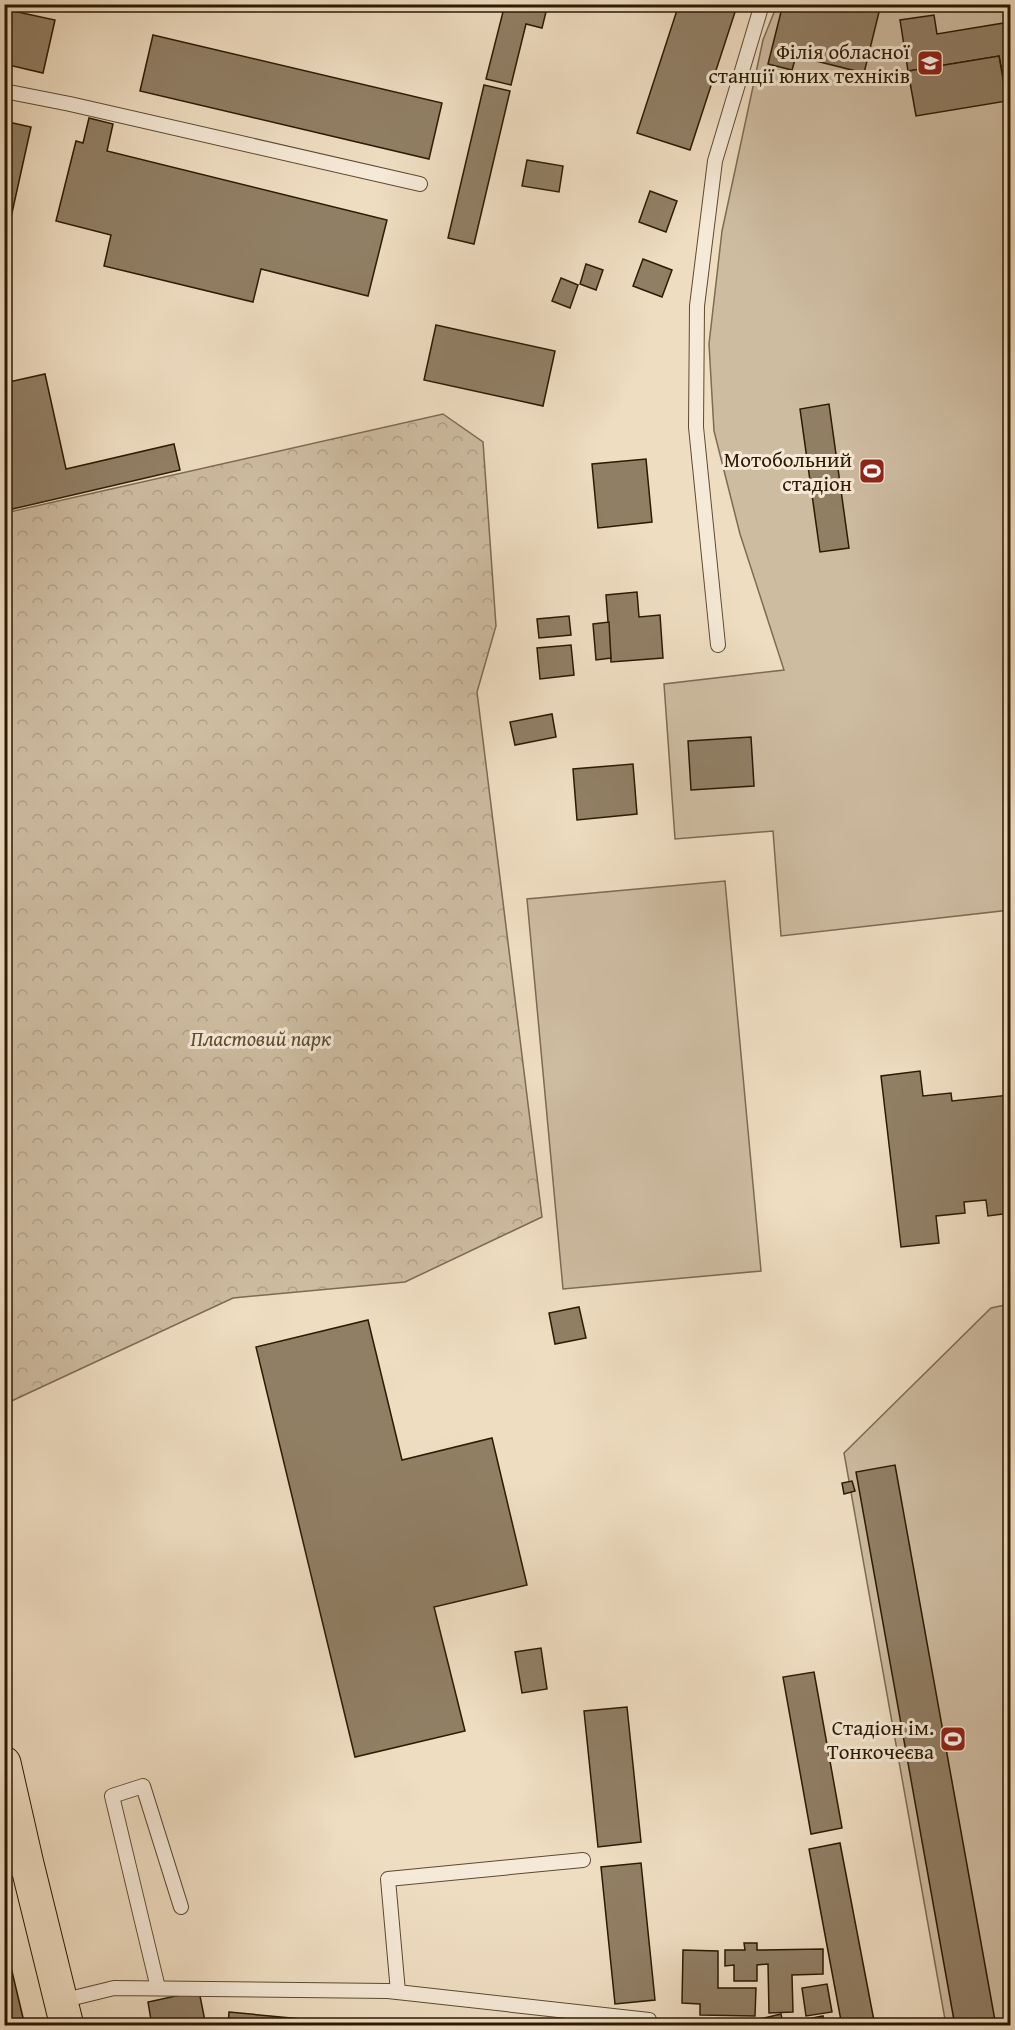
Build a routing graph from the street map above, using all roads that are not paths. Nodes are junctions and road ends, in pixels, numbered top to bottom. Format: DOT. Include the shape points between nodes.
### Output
graph roads {
  1 [pos="762,4"];
  2 [pos="4,91"];
  3 [pos="420,184"];
  4 [pos="718,645"];
  5 [pos="4,1763"];
  6 [pos="583,1860"];
  7 [pos="16,1867"];
  8 [pos="181,1907"];
  9 [pos="158,1988"];
  10 [pos="398,1992"];
  11 [pos="64,2013"];
  12 [pos="650,2025"];
  1 -- 4 [label="lane" via="716,162 697,306 696,427"];
  2 -- 3 [label="lane"];
  5 -- 7 [label="main road"];
  6 -- 10 [label="lane" via="388,1879"];
  7 -- 11 [label="main road"];
  8 -- 9 [label="lane" via="143,1786 112,1796"];
  9 -- 10 [label="lane"];
  9 -- 11 [label="lane" via="114,1988"];
  10 -- 12 [label="lane" via="649,2020"];
}
